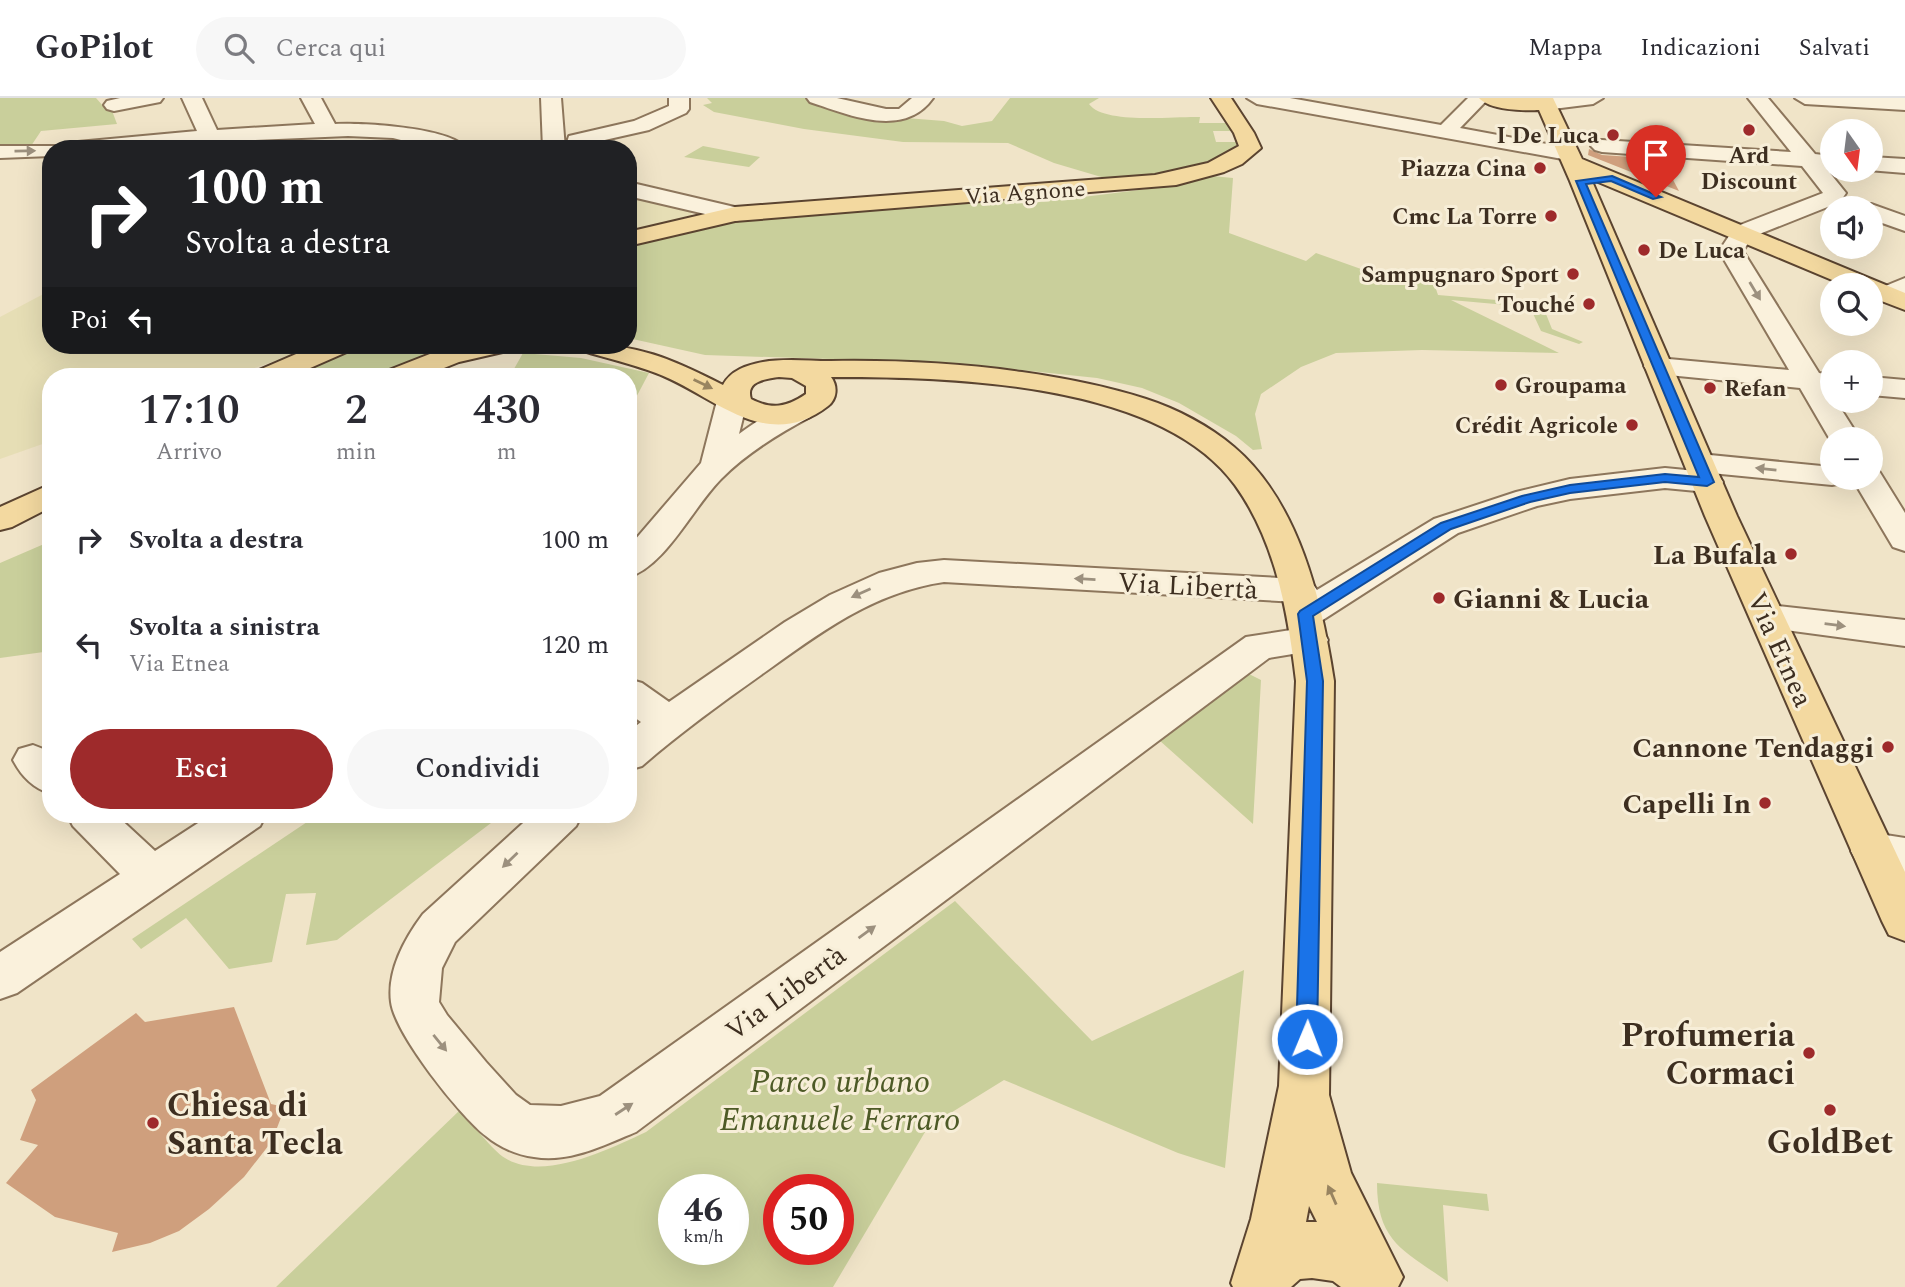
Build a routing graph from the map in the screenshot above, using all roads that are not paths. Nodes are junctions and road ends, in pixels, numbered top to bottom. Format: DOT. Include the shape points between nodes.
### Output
graph roads {
  1 [pos="153,98"];
  2 [pos="192,98"];
  3 [pos="311,98"];
  4 [pos="551,98"];
  5 [pos="679,98"];
  6 [pos="817,98"];
  7 [pos="923,98"];
  8 [pos="1221,98"];
  9 [pos="1257,98"];
  10 [pos="1360,98"];
  11 [pos="1479,98"];
  12 [pos="1489,98"];
  13 [pos="1758,98"];
  14 [pos="1805,98"];
  15 [pos="1588,99"];
  16 [pos="1300,101"];
  17 [pos="1905,104"];
  18 [pos="114,105"];
  19 [pos="1413,106"];
  20 [pos="1547,107"];
  21 [pos="1342,113"];
  22 [pos="1397,123"];
  23 [pos="328,130"];
  24 [pos="1445,132"];
  25 [pos="209,135"];
  26 [pos="575,136"];
  27 [pos="158,140"];
  28 [pos="431,140"];
  29 [pos="553,140"];
  30 [pos="1602,146"];
  31 [pos="42,150"];
  32 [pos="0,152"];
  33 [pos="1807,160"];
  34 [pos="1820,161"];
  35 [pos="1883,165"];
  36 [pos="1574,166"];
  37 [pos="1905,166"];
  38 [pos="637,191"];
  39 [pos="1833,196"];
  40 [pos="1820,202"];
  41 [pos="735,214"];
  42 [pos="1883,216"];
  43 [pos="1905,224"];
  44 [pos="1742,232"];
  45 [pos="637,237"];
  46 [pos="1887,291"];
  47 [pos="637,349"];
  48 [pos="319,354"];
  49 [pos="459,354"];
  50 [pos="624,354"];
  51 [pos="1658,366"];
  52 [pos="287,368"];
  53 [pos="419,368"];
  54 [pos="785,368"];
  55 [pos="961,375"];
  56 [pos="1820,381"];
  57 [pos="1820,382"];
  58 [pos="1883,387"];
  59 [pos="1905,389"];
  60 [pos="735,401"];
  61 [pos="807,408"];
  62 [pos="716,465"];
  63 [pos="1704,473"];
  64 [pos="1820,476"];
  65 [pos="1883,480"];
  66 [pos="1905,483"];
  67 [pos="1871,490"];
  68 [pos="42,499"];
  69 [pos="0,520"];
  70 [pos="42,527"];
  71 [pos="1905,540"];
  72 [pos="0,545"];
  73 [pos="637,559"];
  74 [pos="1305,615"];
  75 [pos="1768,617"];
  76 [pos="1905,633"];
  77 [pos="637,699"];
  78 [pos="668,721"];
  79 [pos="637,747"];
  80 [pos="97,823"];
  81 [pos="231,823"];
  82 [pos="551,823"];
  83 [pos="1889,853"];
  84 [pos="150,875"];
  85 [pos="1905,921"];
  86 [pos="0,978"];
  87 [pos="1306,1086"];
  88 [pos="1262,1280"];
  89 [pos="1377,1282"];
  1 -- 18 [label="street"];
  2 -- 25 [label="street"];
  3 -- 23 [label="street"];
  4 -- 29 [label="street"];
  5 -- 26 [label="street" via="679,109 658,121"];
  6 -- 7 [label="street" via="894,116 912,109"];
  8 -- 41 [label="main road, Via Agnone" via="1250,148 1236,160 1189,174 1110,186"];
  9 -- 16 [label="street"];
  10 -- 21 [label="street"];
  11 -- 24 [label="street"];
  12 -- 20 [label="main road"];
  13 -- 33 [label="street"];
  14 -- 17 [label="street"];
  15 -- 20 [label="street"];
  16 -- 21 [label="street"];
  19 -- 22 [label="street"];
  20 -- 36 [label="main road, Via Etnea"];
  21 -- 22 [label="street"];
  22 -- 24 [label="street"];
  23 -- 25 [label="street"];
  23 -- 28 [label="street"];
  24 -- 36 [label="street"];
  25 -- 27 [label="street"];
  30 -- 33 [label="street"];
  32 -- 31 [label="street, one-way"];
  33 -- 34 [label="street"];
  33 -- 39 [label="street" via="1835,193"];
  35 -- 37 [label="street"];
  36 -- 44 [label="main road"];
  36 -- 51 [label="main road, Via Etnea"];
  38 -- 41 [label="street"];
  40 -- 44 [label="street"];
  41 -- 45 [label="main road"];
  42 -- 43 [label="street"];
  44 -- 46 [label="main road"];
  44 -- 56 [label="street, one-way" via="1731,251"];
  47 -- 54 [label="main road"];
  48 -- 52 [label="main road"];
  49 -- 53 [label="main road"];
  50 -- 60 [label="main road, one-way" via="667,367"];
  51 -- 57 [label="street"];
  51 -- 63 [label="main road, Via Etnea"];
  54 -- 55 [label="main road"];
  54 -- 60 [label="main road" via="761,370 739,382"];
  54 -- 61 [label="main road" via="816,377 821,383 823,390"];
  55 -- 61 [label="main road" via="888,384"];
  55 -- 74 [label="main road" via="1050,385 1112,398 1162,414 1197,432 1247,482 1273,522"];
  58 -- 59 [label="street"];
  60 -- 61 [label="main road" via="746,410 770,416"];
  60 -- 62 [label="street"];
  61 -- 62 [label="street"];
  62 -- 73 [label="street"];
  64 -- 63 [label="street, one-way"];
  63 -- 74 [label="street" via="1570,489 1446,526"];
  63 -- 75 [label="main road, Via Etnea"];
  65 -- 66 [label="street"];
  67 -- 71 [label="street"];
  68 -- 69 [label="main road"];
  70 -- 72 [label="main road"];
  74 -- 78 [label="street, Via Libertà, one-way" via="944,571 917,573 857,594"];
  82 -- 74 [label="street, Via Libertà, one-way" via="439,928 418,967 414,992 418,1015 499,1115 522,1129 551,1134 582,1129 618,1114"];
  74 -- 87 [label="main road" via="1315,681"];
  75 -- 76 [label="street, one-way"];
  75 -- 83 [label="main road, Via Etnea"];
  77 -- 78 [label="street"];
  78 -- 79 [label="street, Via Libertà"];
  80 -- 84 [label="street"];
  81 -- 84 [label="street"];
  83 -- 85 [label="main road, Via Etnea"];
  84 -- 86 [label="street"];
  87 -- 88 [label="main road"];
  89 -- 87 [label="main road, one-way" via="1328,1186 1317,1154"];
  88 -- 89 [label="main road" via="1280,1257 1302,1249 1326,1250 1352,1260"];
}
